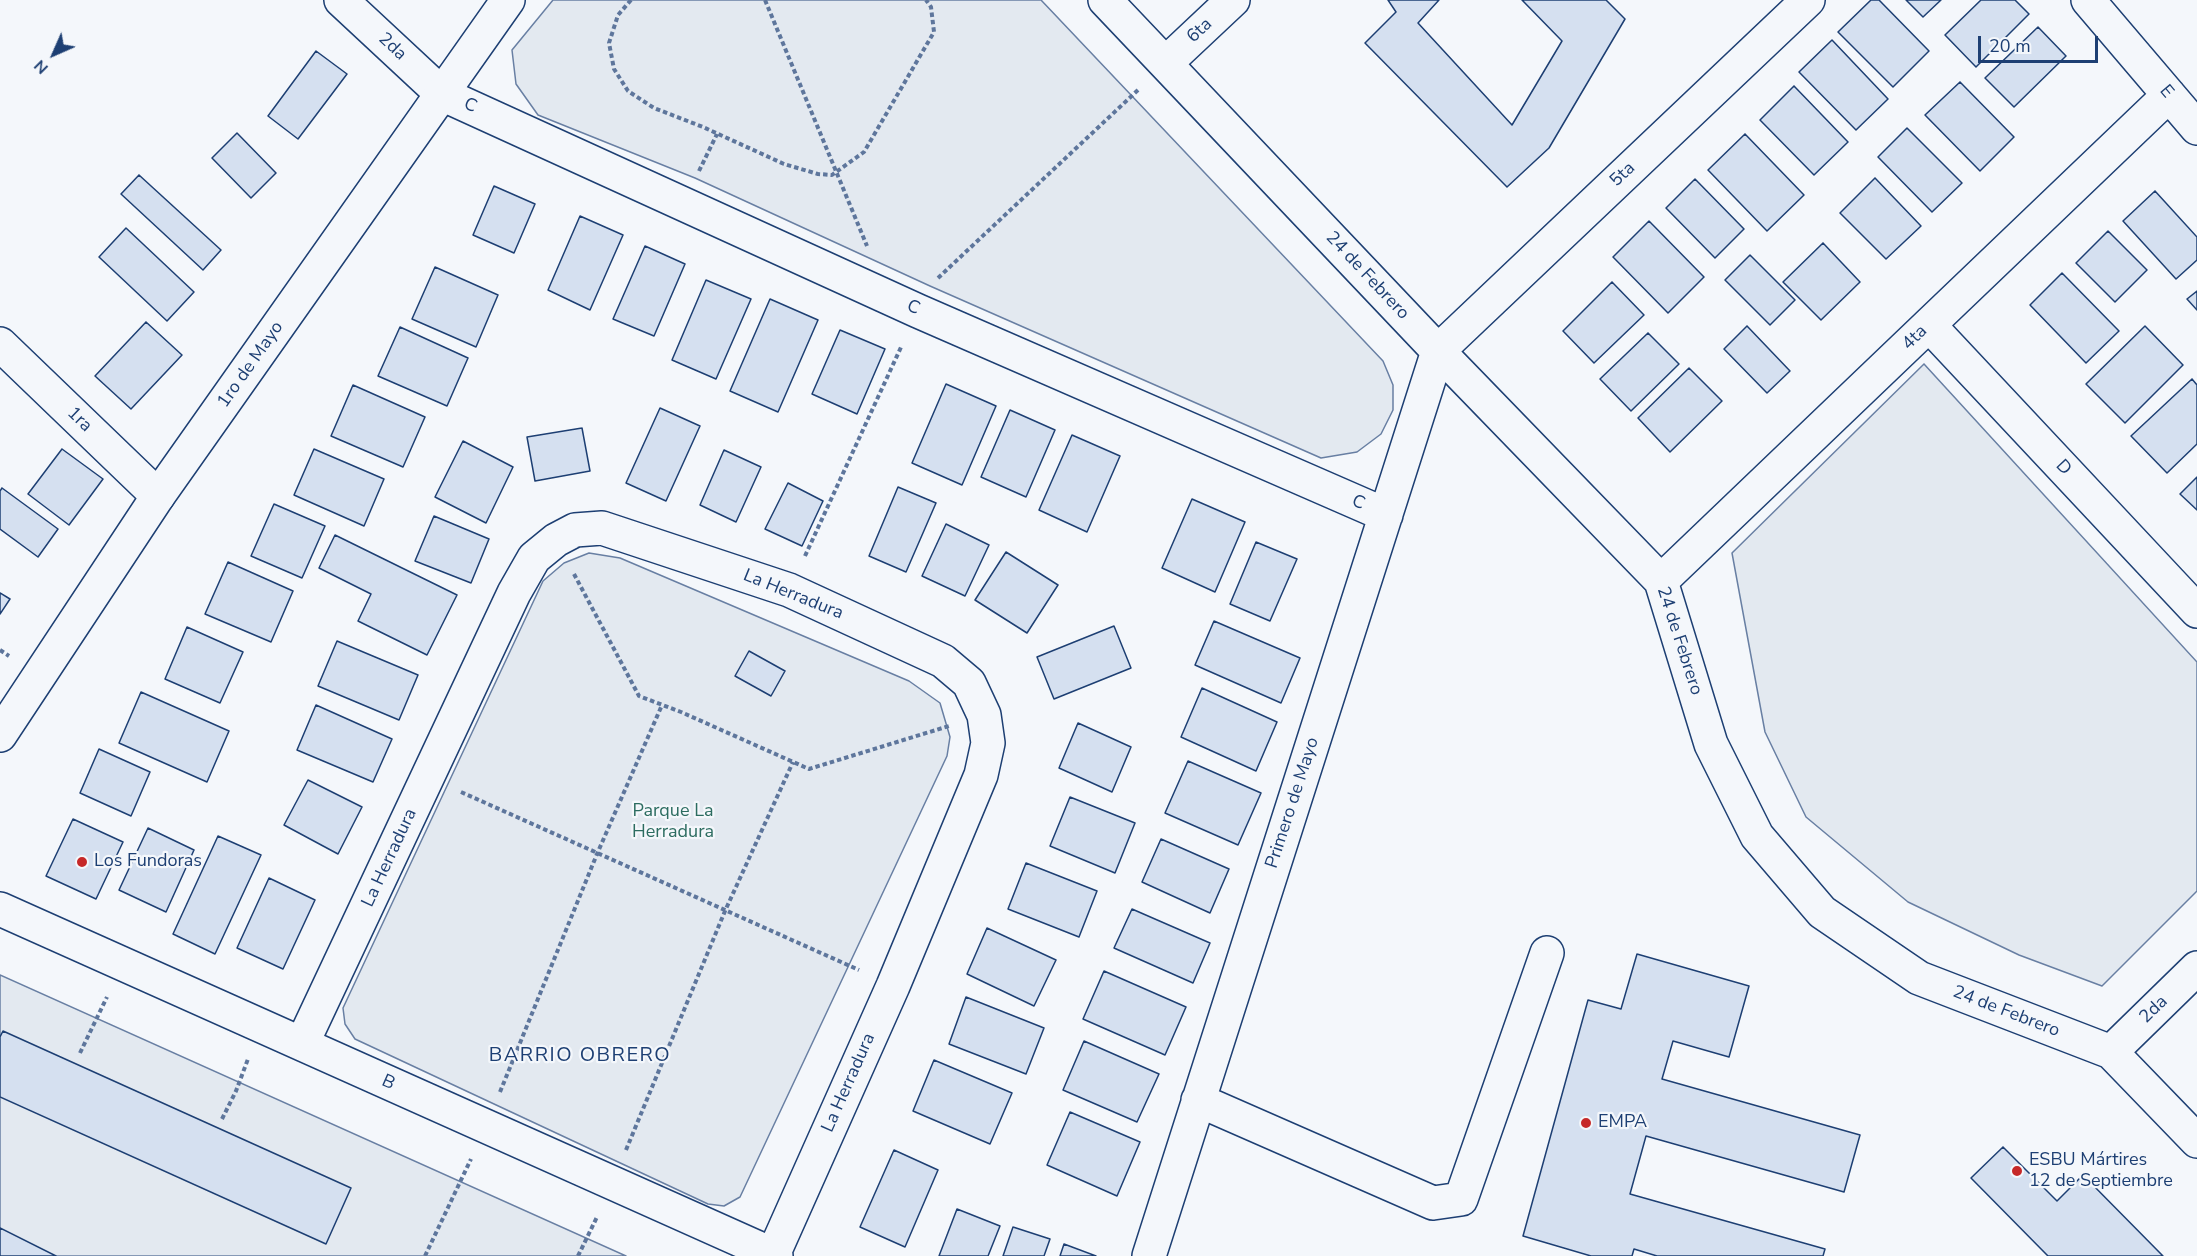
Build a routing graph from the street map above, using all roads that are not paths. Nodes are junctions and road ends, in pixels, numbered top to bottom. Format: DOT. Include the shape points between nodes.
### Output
graph roads {
  1 [pos="341,0"];
  2 [pos="508,0"];
  3 [pos="1105,0"];
  4 [pos="1233,0"];
  5 [pos="1808,0"];
  6 [pos="2088,0"];
  7 [pos="1167,62"];
  8 [pos="442,94"];
  9 [pos="2169,95"];
  10 [pos="2197,128"];
  11 [pos="1929,325"];
  12 [pos="0,344"];
  13 [pos="1438,351"];
  14 [pos="158,496"];
  15 [pos="1386,515"];
  16 [pos="1661,581"];
  17 [pos="2197,611"];
  18 [pos="0,735"];
  19 [pos="0,909"];
  20 [pos="1547,953"];
  21 [pos="2197,968"];
  22 [pos="302,1044"];
  23 [pos="2111,1052"];
  24 [pos="1198,1100"];
  25 [pos="2197,1141"];
  26 [pos="775,1255"];
  27 [pos="1149,1256"];
  1 -- 8 [label="street, 2da"];
  2 -- 8 [label="street, 1ro de Mayo"];
  3 -- 7 [label="street, 24 de Febrero"];
  4 -- 7 [label="street, 6ta"];
  5 -- 13 [label="street, 5ta"];
  6 -- 9 [label="street, E"];
  7 -- 13 [label="street, 24 de Febrero"];
  8 -- 14 [label="street, 1ro de Mayo"];
  8 -- 15 [label="street, C" via="882,294"];
  9 -- 10 [label="street, E"];
  9 -- 11 [label="street, 4ta"];
  11 -- 16 [label="street, 4ta"];
  11 -- 17 [label="street, D"];
  12 -- 14 [label="street, 1ra"];
  13 -- 15 [label="street, Primero de Mayo"];
  13 -- 16 [label="street, 24 de Febrero"];
  14 -- 18 [label="street, 1ro de Mayo"];
  15 -- 24 [label="street, Primero de Mayo"];
  16 -- 23 [label="street, 24 de Febrero" via="1716,754 1757,836 1822,912 1919,978"];
  19 -- 22 [label="street, B"];
  20 -- 24 [label="street" via="1461,1198 1433,1203"];
  21 -- 23 [label="street, 2da"];
  22 -- 26 [label="street, B"];
  22 -- 26 [label="street, La Herradura" via="534,558 555,540 575,530 602,528 789,590 943,661 969,683 984,716 988,743 981,775"];
  23 -- 25 [label="street, 24 de Febrero"];
  24 -- 27 [label="street, Primero de Mayo"];
}
